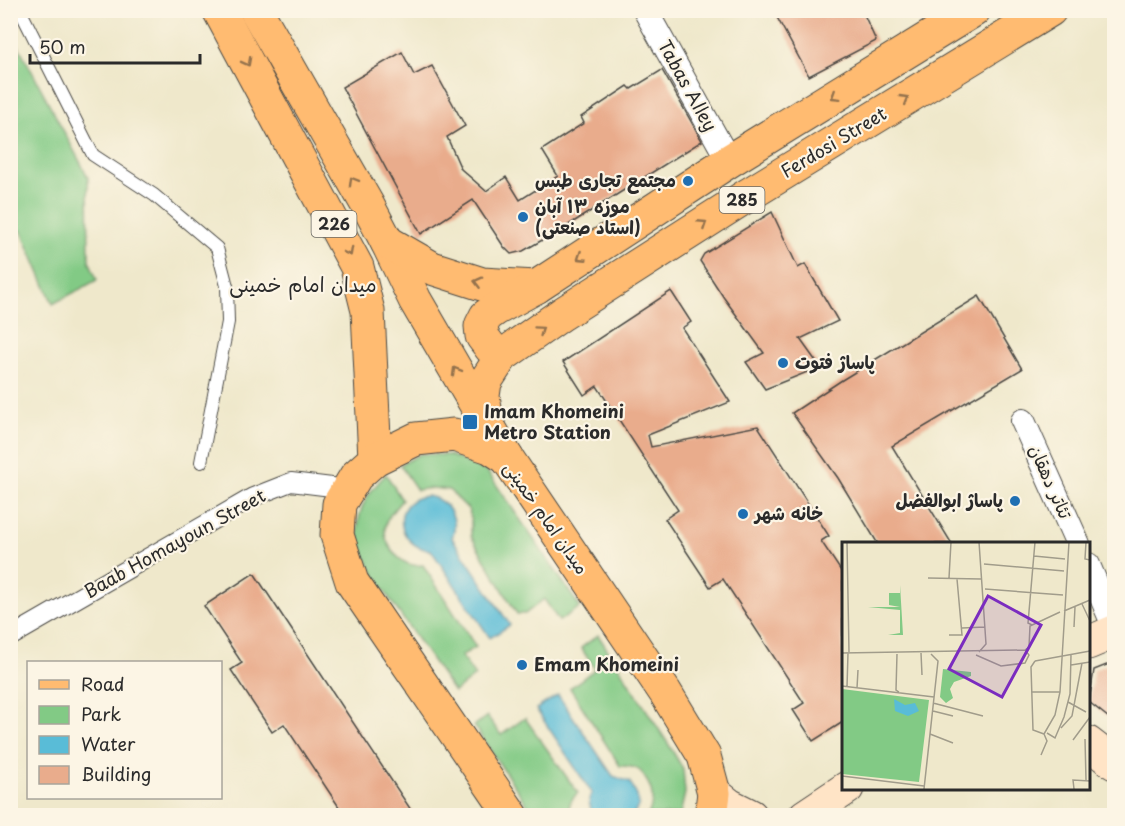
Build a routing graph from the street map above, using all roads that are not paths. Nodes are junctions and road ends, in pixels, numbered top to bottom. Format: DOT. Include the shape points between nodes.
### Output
graph roads {
  1 [pos="20,10"];
  2 [pos="219,10"];
  3 [pos="256,10"];
  4 [pos="645,10"];
  5 [pos="974,10"];
  6 [pos="1050,10"];
  7 [pos="729,161"];
  8 [pos="748,195"];
  9 [pos="387,242"];
  10 [pos="536,287"];
  11 [pos="502,356"];
  12 [pos="1023,421"];
  13 [pos="488,426"];
  14 [pos="507,458"];
  15 [pos="375,459"];
  16 [pos="201,462"];
  17 [pos="348,489"];
  18 [pos="1077,542"];
  19 [pos="1089,568"];
  20 [pos="1114,626"];
  21 [pos="1114,632"];
  22 [pos="10,637"];
  23 [pos="1089,643"];
  24 [pos="1089,744"];
  25 [pos="1114,763"];
  26 [pos="845,790"];
  27 [pos="713,804"];
  28 [pos="511,815"];
  29 [pos="750,816"];
  30 [pos="805,816"];
  1 -- 16 [label="lane" via="93,155 154,195 217,248 227,286 228,322"];
  2 -- 15 [label="main road, 226, one-way" via="357,267 368,311"];
  9 -- 3 [label="main road, 226, one-way"];
  4 -- 7 [label="street, Tabas Alley"];
  5 -- 7 [label="main road, 285, one-way"];
  8 -- 6 [label="main road, Ferdosi Street / 285, one-way"];
  7 -- 8 [label="main road"];
  7 -- 10 [label="main road, 285, one-way"];
  11 -- 8 [label="main road, Ferdosi Street / 285, one-way"];
  10 -- 9 [label="main road, one-way" via="482,284 432,268"];
  13 -- 9 [label="main road, 226, one-way" via="415,300"];
  10 -- 11 [label="main road" via="486,316 481,326 482,336"];
  11 -- 13 [label="main road, Ferdosi Street / 285" via="485,382"];
  12 -- 18 [label="street, تئاتر دهقان"];
  13 -- 14 [label="main road, 226"];
  14 -- 15 [label="main road, میدان امام خمینی" via="490,447 454,435 416,439"];
  14 -- 27 [label="main road, میدان امام خمینی" via="704,756"];
  15 -- 17 [label="main road, میدان امام خمینی"];
  17 -- 22 [label="street, Baab Homayoun Street" via="291,482 253,497"];
  17 -- 28 [label="main road, میدان امام خمینی" via="339,504 337,535 352,582"];
  19 -- 20 [label="street"];
  21 -- 23 [label="main road"];
  24 -- 25 [label="main road"];
  26 -- 30 [label="main road"];
  27 -- 29 [label="main road" via="729,805"];
}
